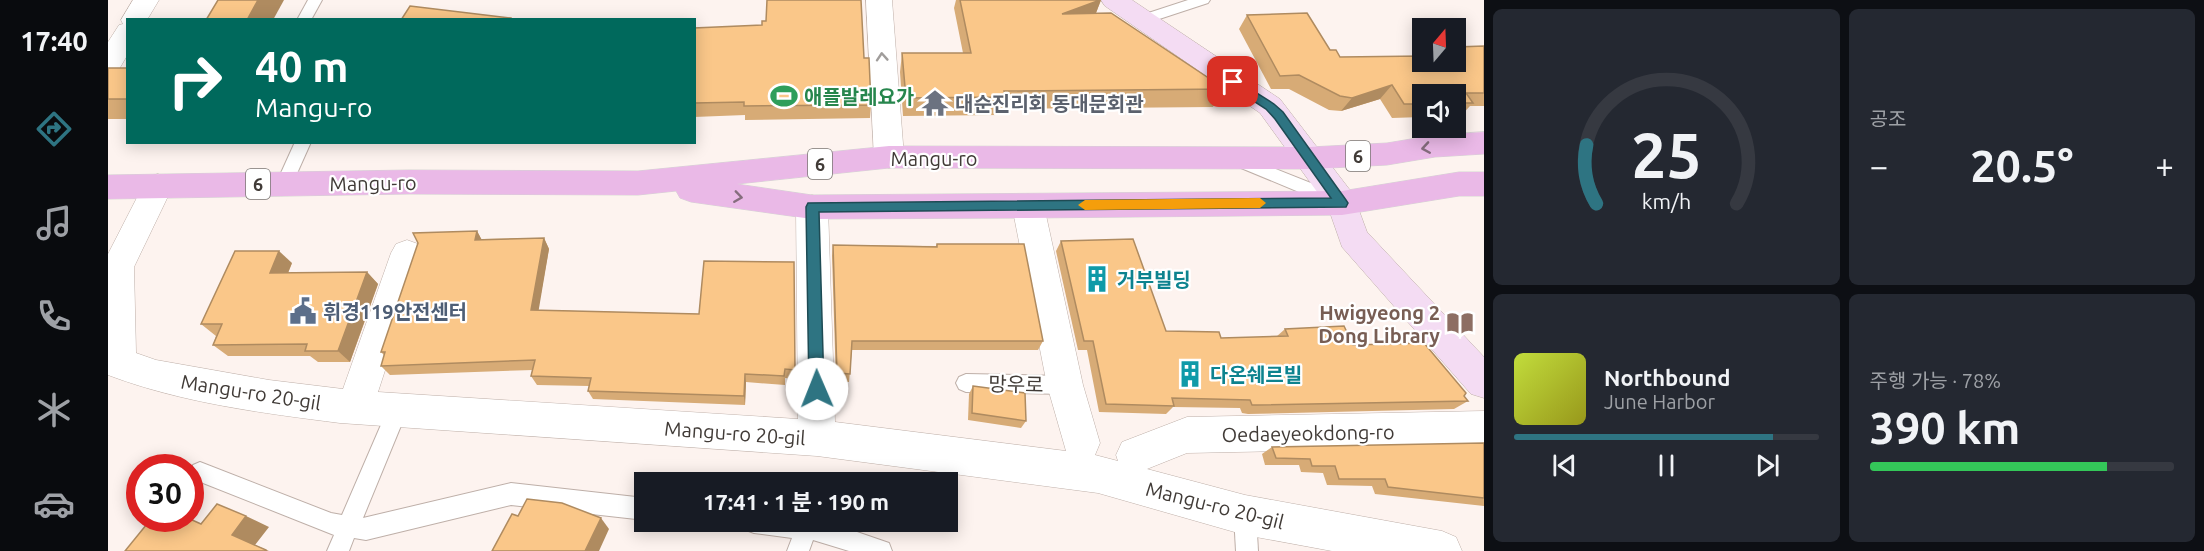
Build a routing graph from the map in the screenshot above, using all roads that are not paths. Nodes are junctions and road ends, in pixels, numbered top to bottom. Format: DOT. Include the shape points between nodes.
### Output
graph roads {
  1 [pos="146,0"];
  2 [pos="315,0"];
  3 [pos="879,0"];
  4 [pos="1114,0"];
  5 [pos="1203,0"];
  6 [pos="135,18"];
  7 [pos="305,18"];
  8 [pos="1141,20"];
  9 [pos="126,34"];
  10 [pos="108,64"];
  11 [pos="1484,143"];
  12 [pos="302,144"];
  13 [pos="889,158"];
  14 [pos="1232,158"];
  15 [pos="1310,158"];
  16 [pos="638,183"];
  17 [pos="284,184"];
  18 [pos="1484,184"];
  19 [pos="158,186"];
  20 [pos="108,187"];
  21 [pos="1342,203"];
  22 [pos="1028,206"];
  23 [pos="813,207"];
  24 [pos="407,253"];
  25 [pos="113,268"];
  26 [pos="111,368"];
  27 [pos="1484,382"];
  28 [pos="966,383"];
  29 [pos="1065,385"];
  30 [pos="354,406"];
  31 [pos="396,411"];
  32 [pos="1484,429"];
  33 [pos="817,438"];
  34 [pos="1081,443"];
  35 [pos="1135,454"];
  36 [pos="204,474"];
  37 [pos="634,507"];
  38 [pos="1245,515"];
  39 [pos="349,528"];
  40 [pos="805,532"];
  41 [pos="825,532"];
  42 [pos="338,551"];
  43 [pos="798,551"];
  44 [pos="881,551"];
  45 [pos="1247,551"];
  46 [pos="1443,551"];
  1 -- 6 [label="street"];
  2 -- 7 [label="lane"];
  13 -- 3 [label="street, one-way"];
  4 -- 8 [label="street"];
  5 -- 8 [label="lane"];
  8 -- 15 [label="street" via="1270,106"];
  9 -- 10 [label="street"];
  11 -- 15 [label="main road, Mangu-ro / 6, one-way"];
  12 -- 17 [label="lane"];
  13 -- 14 [label="main road, Mangu-ro / 6"];
  13 -- 16 [label="main road, Mangu-ro / 6"];
  14 -- 15 [label="main road, Mangu-ro / 6"];
  14 -- 21 [label="lane, Mangu-ro / 6"];
  15 -- 21 [label="street"];
  16 -- 17 [label="main road, Mangu-ro / 6"];
  16 -- 23 [label="main road, Mangu-ro / 6, one-way"];
  17 -- 19 [label="main road, Mangu-ro / 6"];
  18 -- 21 [label="main road, Mangu-ro / 6" via="1459,184"];
  19 -- 20 [label="main road, Mangu-ro / 6"];
  19 -- 25 [label="street, Mangu-ro 20-gil"];
  21 -- 22 [label="main road, Mangu-ro / 6"];
  21 -- 27 [label="street" via="1353,238"];
  22 -- 23 [label="main road, Mangu-ro / 6"];
  22 -- 29 [label="street"];
  23 -- 33 [label="street"];
  24 -- 30 [label="street"];
  25 -- 26 [label="street, Mangu-ro 20-gil"];
  26 -- 30 [label="street, Mangu-ro 20-gil" via="269,397"];
  28 -- 29 [label="lane, 망우로"];
  29 -- 34 [label="street"];
  30 -- 31 [label="street, Mangu-ro 20-gil"];
  31 -- 33 [label="street, Mangu-ro 20-gil"];
  31 -- 39 [label="lane"];
  32 -- 35 [label="street, Oedaeyeokdong-ro" via="1187,435"];
  33 -- 38 [label="street, Mangu-ro 20-gil" via="1098,474"];
  36 -- 39 [label="lane"];
  37 -- 39 [label="lane" via="511,494 366,530"];
  38 -- 45 [label="lane"];
  38 -- 46 [label="street, Mangu-ro 20-gil"];
  39 -- 42 [label="lane"];
  40 -- 43 [label="lane"];
  41 -- 44 [label="lane"];
}
